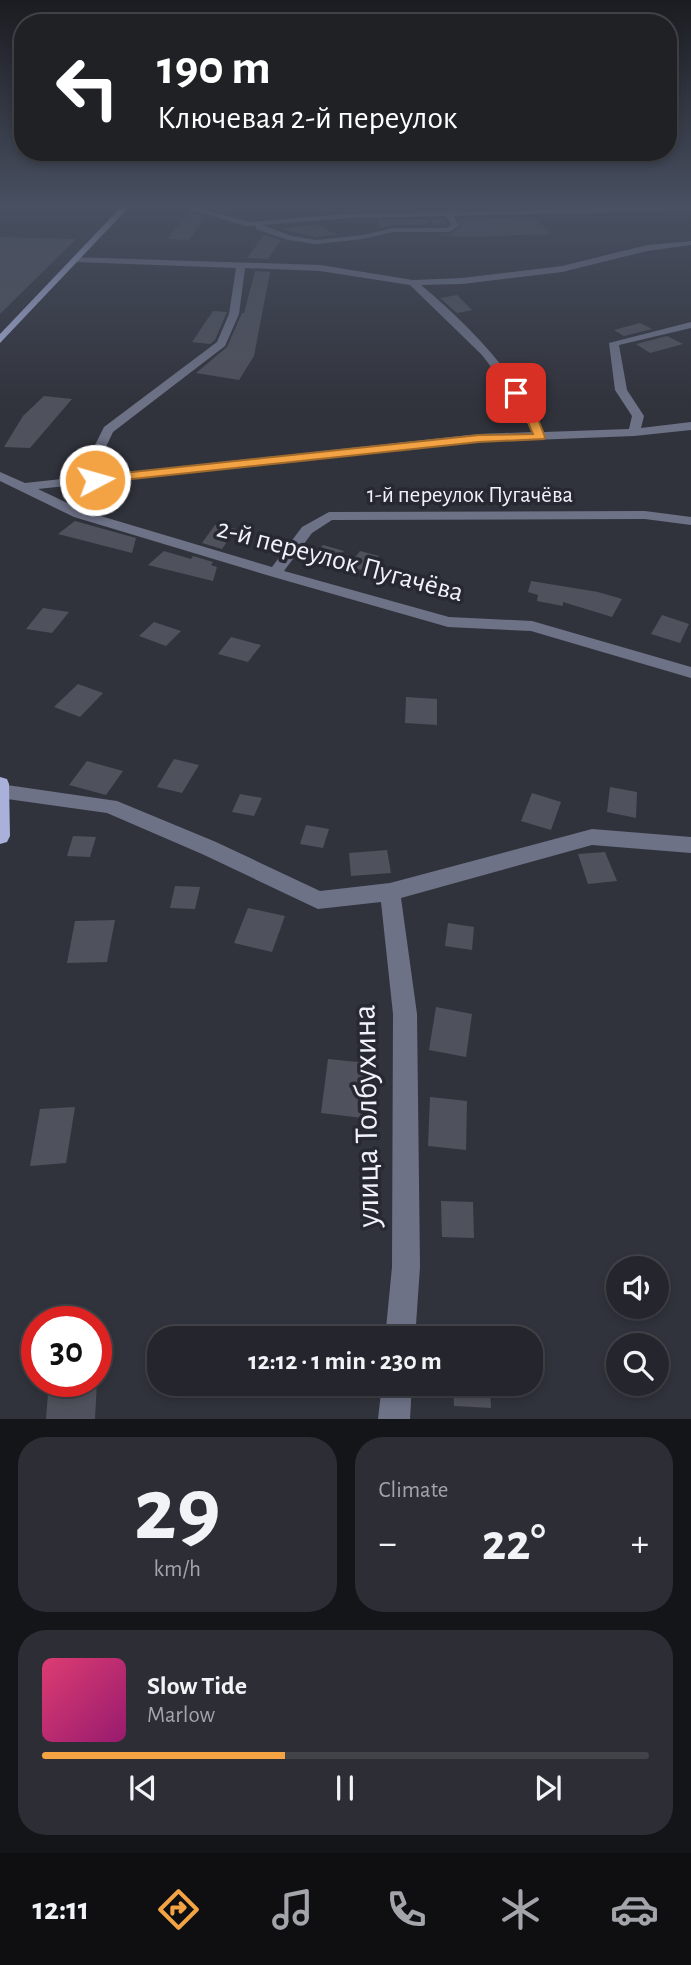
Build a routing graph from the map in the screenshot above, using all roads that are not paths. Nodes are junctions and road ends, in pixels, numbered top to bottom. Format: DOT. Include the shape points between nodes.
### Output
graph roads {
  1 [pos="63,272"];
  2 [pos="240,272"];
  3 [pos="346,272"];
  4 [pos="542,272"];
  5 [pos="413,283"];
  6 [pos="691,325"];
  7 [pos="0,340"];
  8 [pos="691,426"];
  9 [pos="634,432"];
  10 [pos="540,437"];
  11 [pos="0,476"];
  12 [pos="95,480"];
  13 [pos="23,487"];
  14 [pos="691,521"];
  15 [pos="275,573"];
  16 [pos="691,673"];
  17 [pos="1,787"];
  18 [pos="0,836"];
  19 [pos="691,845"];
  20 [pos="390,892"];
  21 [pos="401,1326"];
  22 [pos="396,1396"];
  23 [pos="394,1419"];
  1 -- 7 [label="main road"];
  2 -- 12 [label="street" via="234,314 221,344 108,430 99,449"];
  3 -- 5 [label="street"];
  4 -- 5 [label="street"];
  5 -- 10 [label="street" via="479,344 527,407"];
  6 -- 9 [label="street" via="614,343 621,390 638,416"];
  8 -- 9 [label="street"];
  9 -- 10 [label="street"];
  10 -- 12 [label="street" via="479,438"];
  11 -- 13 [label="street, 2-й переулок Пугачёва"];
  12 -- 13 [label="street"];
  13 -- 15 [label="street, 2-й переулок Пугачёва" via="79,514"];
  14 -- 15 [label="street, 1-й переулок Пугачёва" via="645,515 329,516 307,530"];
  15 -- 16 [label="street, 2-й переулок Пугачёва" via="448,622 532,626"];
  17 -- 18 [label="main road"];
  17 -- 20 [label="street" via="110,806 318,900"];
  19 -- 20 [label="street" via="592,837"];
  20 -- 21 [label="street, улица Толбухина" via="405,1014 406,1267"];
  22 -- 23 [label="street"];
}
